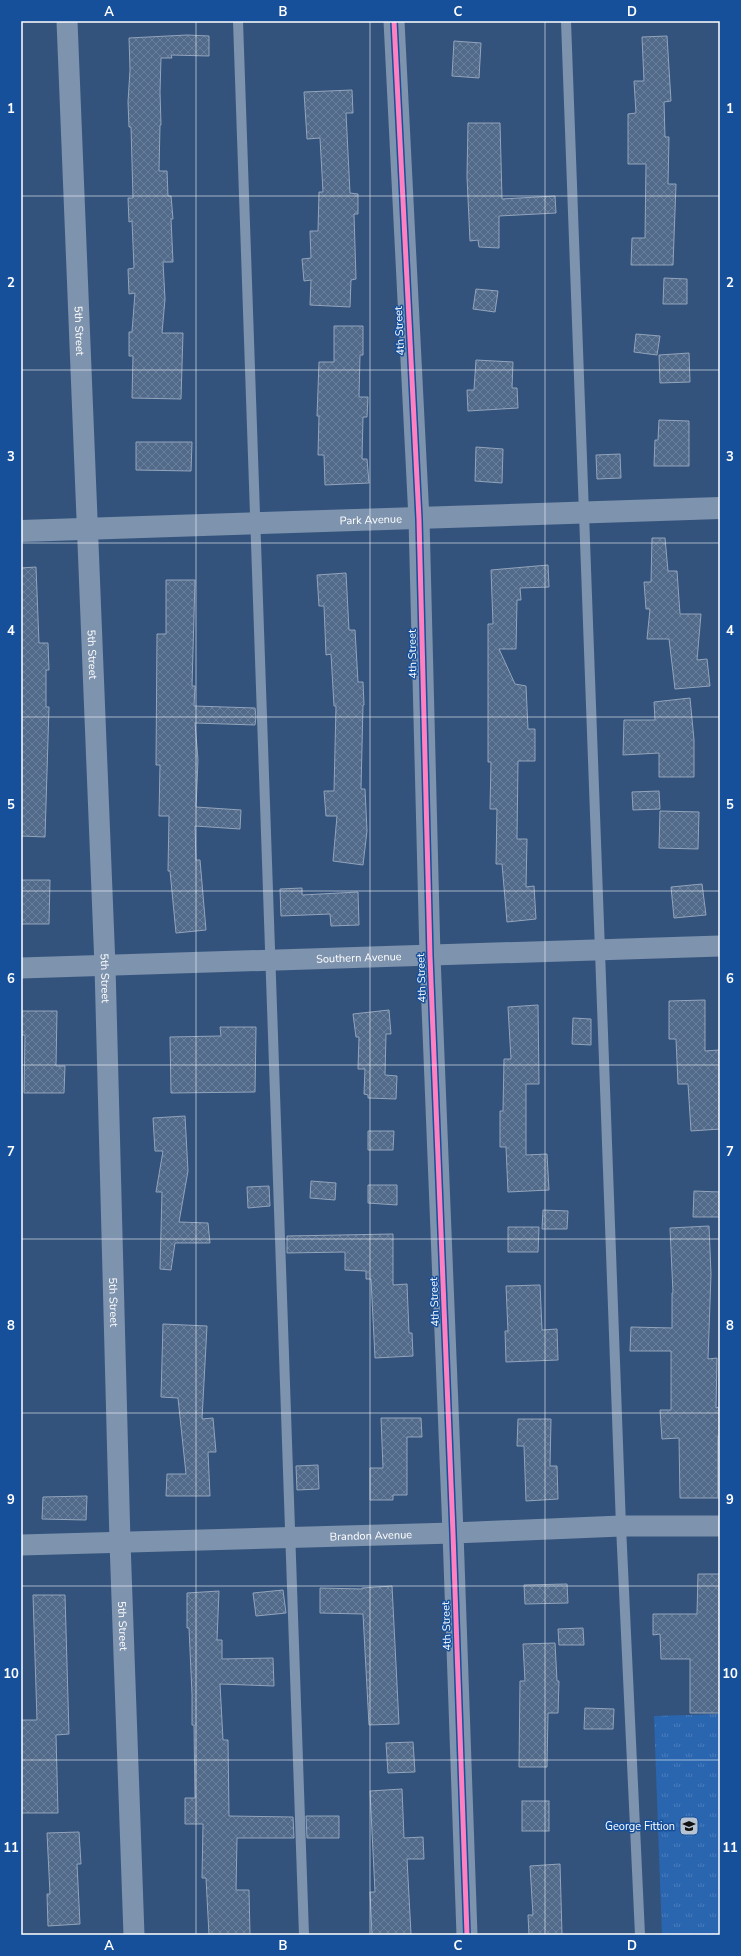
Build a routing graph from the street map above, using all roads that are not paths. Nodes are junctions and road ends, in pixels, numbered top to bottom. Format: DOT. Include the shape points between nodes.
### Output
graph roads {
  1 [pos="67,21"];
  2 [pos="238,21"];
  3 [pos="394,21"];
  4 [pos="566,21"];
  5 [pos="720,508"];
  6 [pos="585,512"];
  7 [pos="419,519"];
  8 [pos="255,524"];
  9 [pos="88,529"];
  10 [pos="21,531"];
  11 [pos="720,946"];
  12 [pos="599,950"];
  13 [pos="430,956"];
  14 [pos="270,961"];
  15 [pos="105,966"];
  16 [pos="21,968"];
  17 [pos="621,1526"];
  18 [pos="720,1526"];
  19 [pos="453,1533"];
  20 [pos="291,1537"];
  21 [pos="120,1542"];
  22 [pos="21,1545"];
  23 [pos="134,1935"];
  24 [pos="304,1935"];
  25 [pos="466,1935"];
  26 [pos="640,1935"];
  1 -- 9 [label="street, 5th Street"];
  2 -- 8 [label="lane"];
  3 -- 7 [label="street, 4th Street"];
  4 -- 6 [label="lane"];
  5 -- 6 [label="street, Park Avenue"];
  6 -- 7 [label="street, Park Avenue"];
  6 -- 12 [label="lane"];
  7 -- 8 [label="street, Park Avenue"];
  7 -- 13 [label="street, 4th Street"];
  8 -- 9 [label="street, Park Avenue"];
  8 -- 14 [label="lane"];
  9 -- 10 [label="street, Park Avenue"];
  9 -- 15 [label="street, 5th Street"];
  11 -- 12 [label="street, Southern Avenue"];
  12 -- 13 [label="street, Southern Avenue"];
  12 -- 17 [label="lane"];
  13 -- 14 [label="street, Southern Avenue"];
  13 -- 19 [label="street, 4th Street"];
  14 -- 15 [label="street, Southern Avenue"];
  14 -- 20 [label="lane"];
  15 -- 16 [label="street, Southern Avenue"];
  15 -- 21 [label="street, 5th Street"];
  17 -- 18 [label="street, Brandon Avenue"];
  17 -- 19 [label="street, Brandon Avenue"];
  17 -- 26 [label="lane"];
  19 -- 20 [label="street, Brandon Avenue"];
  19 -- 25 [label="street, 4th Street"];
  20 -- 21 [label="street, Brandon Avenue"];
  20 -- 24 [label="lane"];
  21 -- 22 [label="street, Brandon Avenue"];
  21 -- 23 [label="street, 5th Street"];
}
